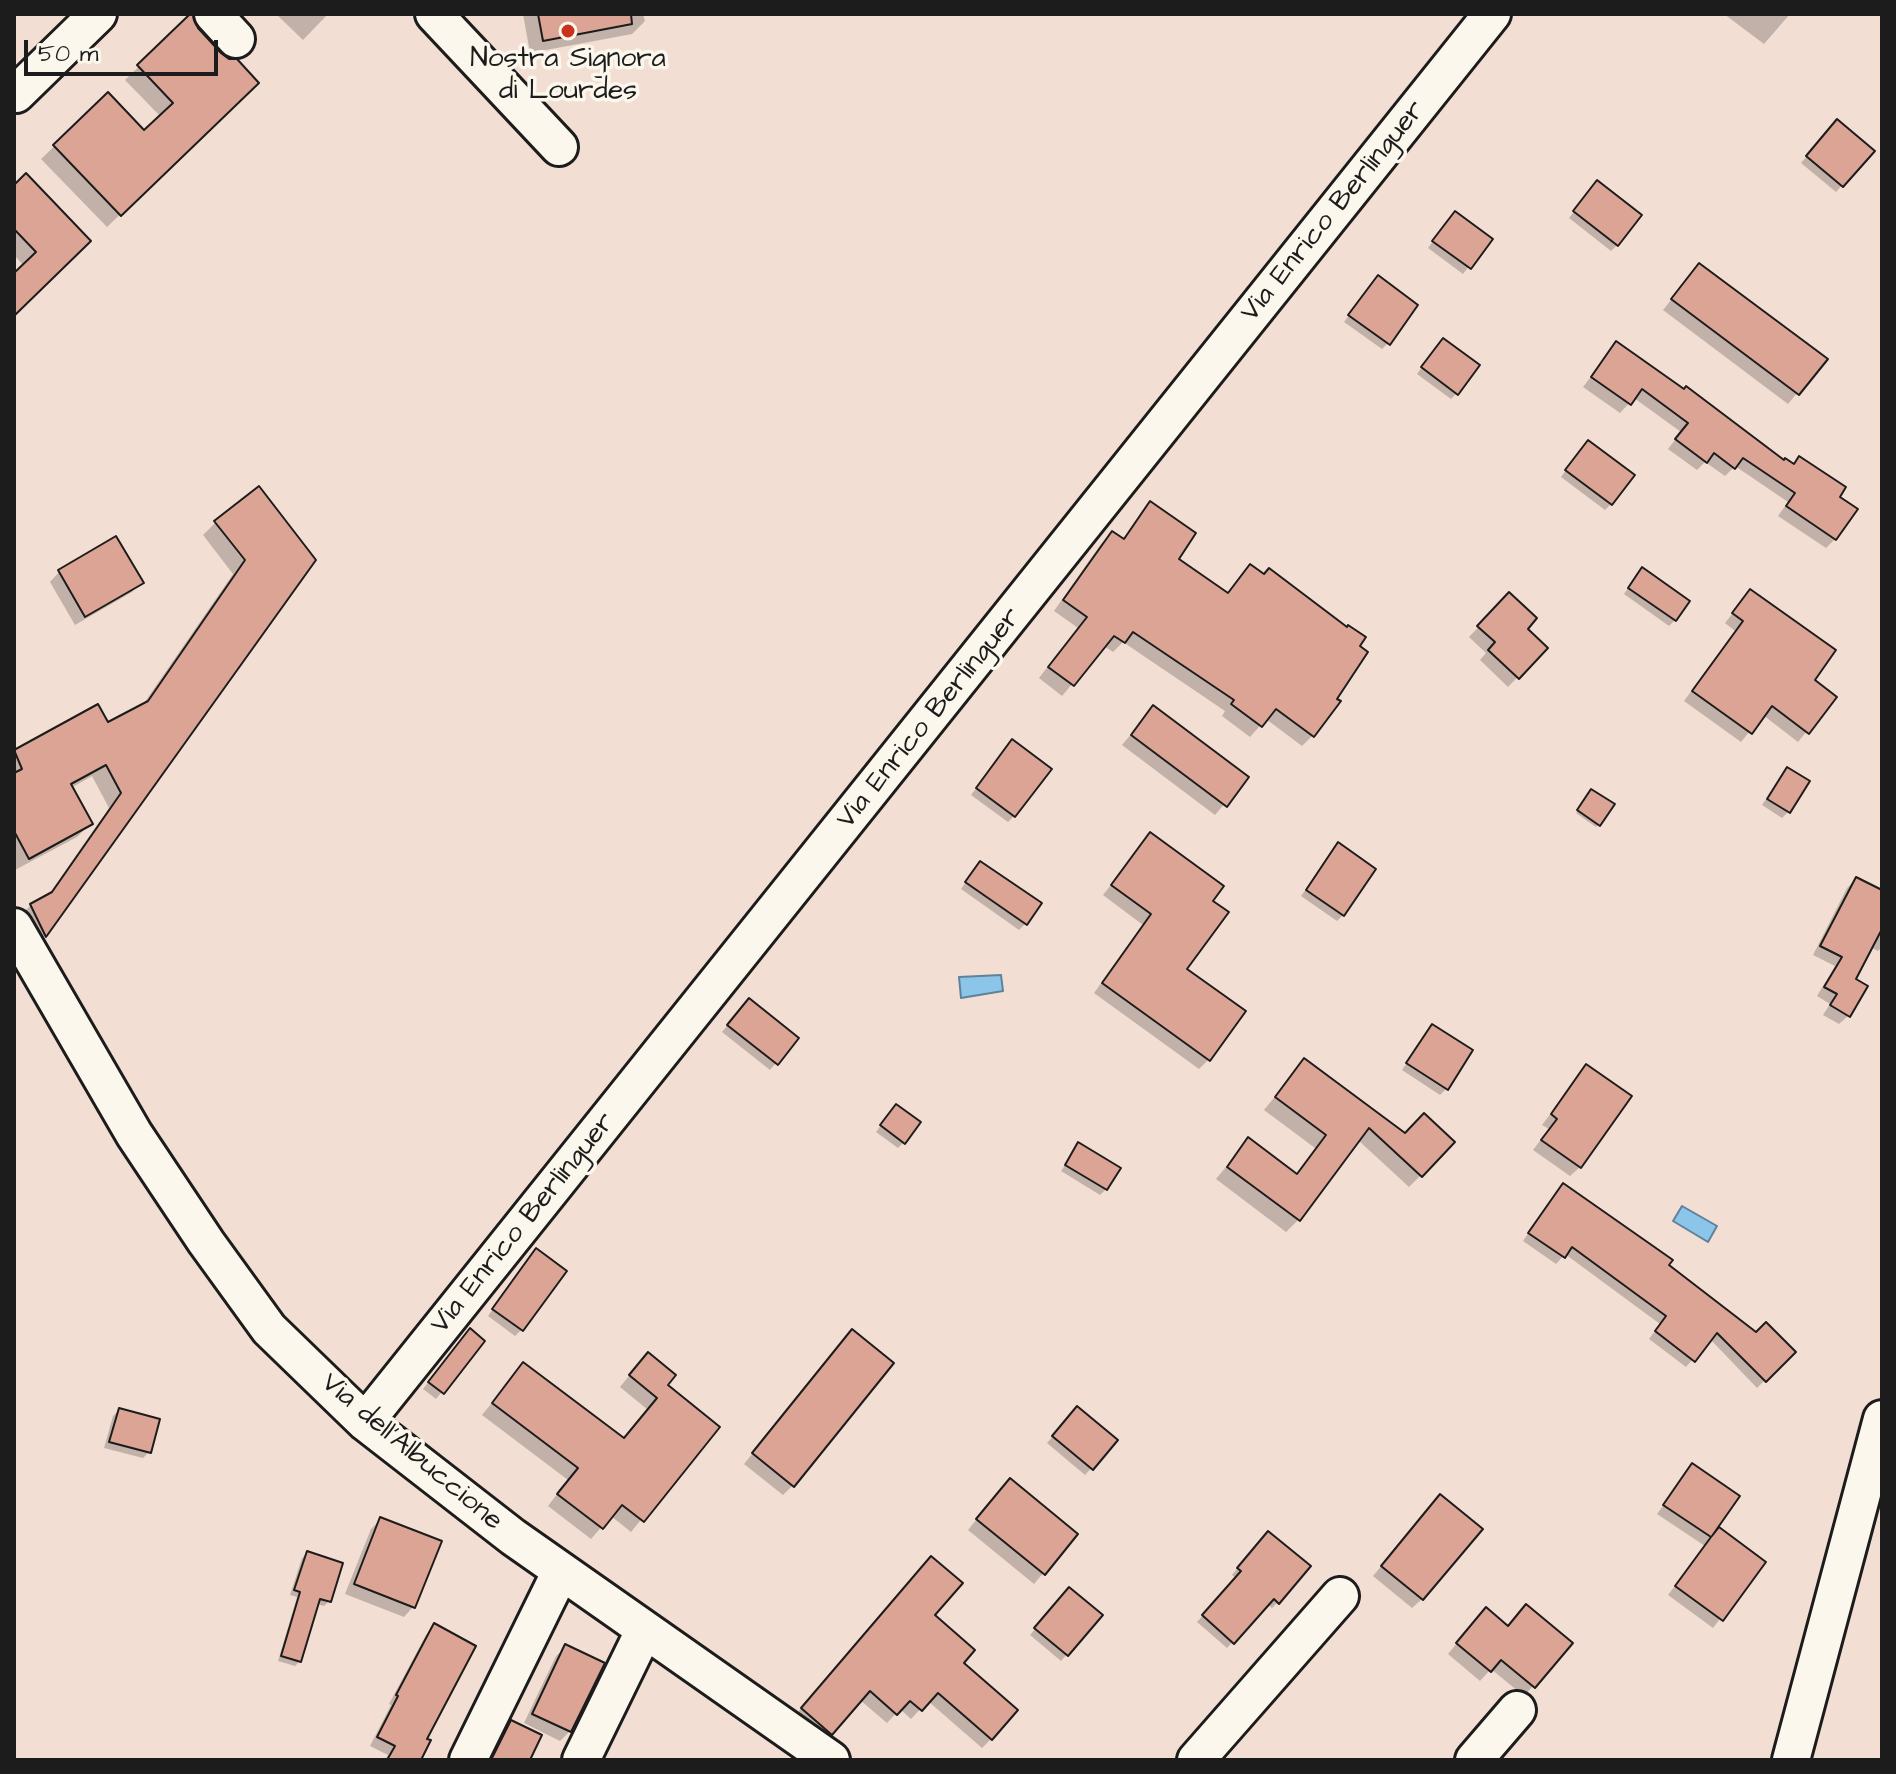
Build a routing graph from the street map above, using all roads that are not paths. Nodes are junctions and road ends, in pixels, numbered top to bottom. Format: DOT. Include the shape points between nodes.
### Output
graph roads {
  1 [pos="434,14"];
  2 [pos="1492,14"];
  3 [pos="90,16"];
  4 [pos="16,94"];
  5 [pos="559,147"];
  6 [pos="14,927"];
  7 [pos="1882,1419"];
  8 [pos="365,1422"];
  9 [pos="561,1571"];
  10 [pos="1340,1596"];
  11 [pos="644,1631"];
  12 [pos="1517,1710"];
  13 [pos="468,1760"];
  14 [pos="581,1760"];
  15 [pos="831,1760"];
  16 [pos="1196,1760"];
  17 [pos="1474,1760"];
  18 [pos="1791,1760"];
  1 -- 5 [label="street"];
  2 -- 8 [label="street, Via Enrico Berlinguer"];
  3 -- 4 [label="street"];
  6 -- 8 [label="street, Via dell'Albuccione" via="134,1134 206,1242 269,1329"];
  7 -- 18 [label="street"];
  8 -- 9 [label="street, Via dell'Albuccione"];
  9 -- 11 [label="street, Via dell'Albuccione"];
  9 -- 13 [label="street"];
  10 -- 16 [label="street"];
  11 -- 14 [label="street"];
  11 -- 15 [label="street, Via dell'Albuccione"];
  12 -- 17 [label="street"];
}
